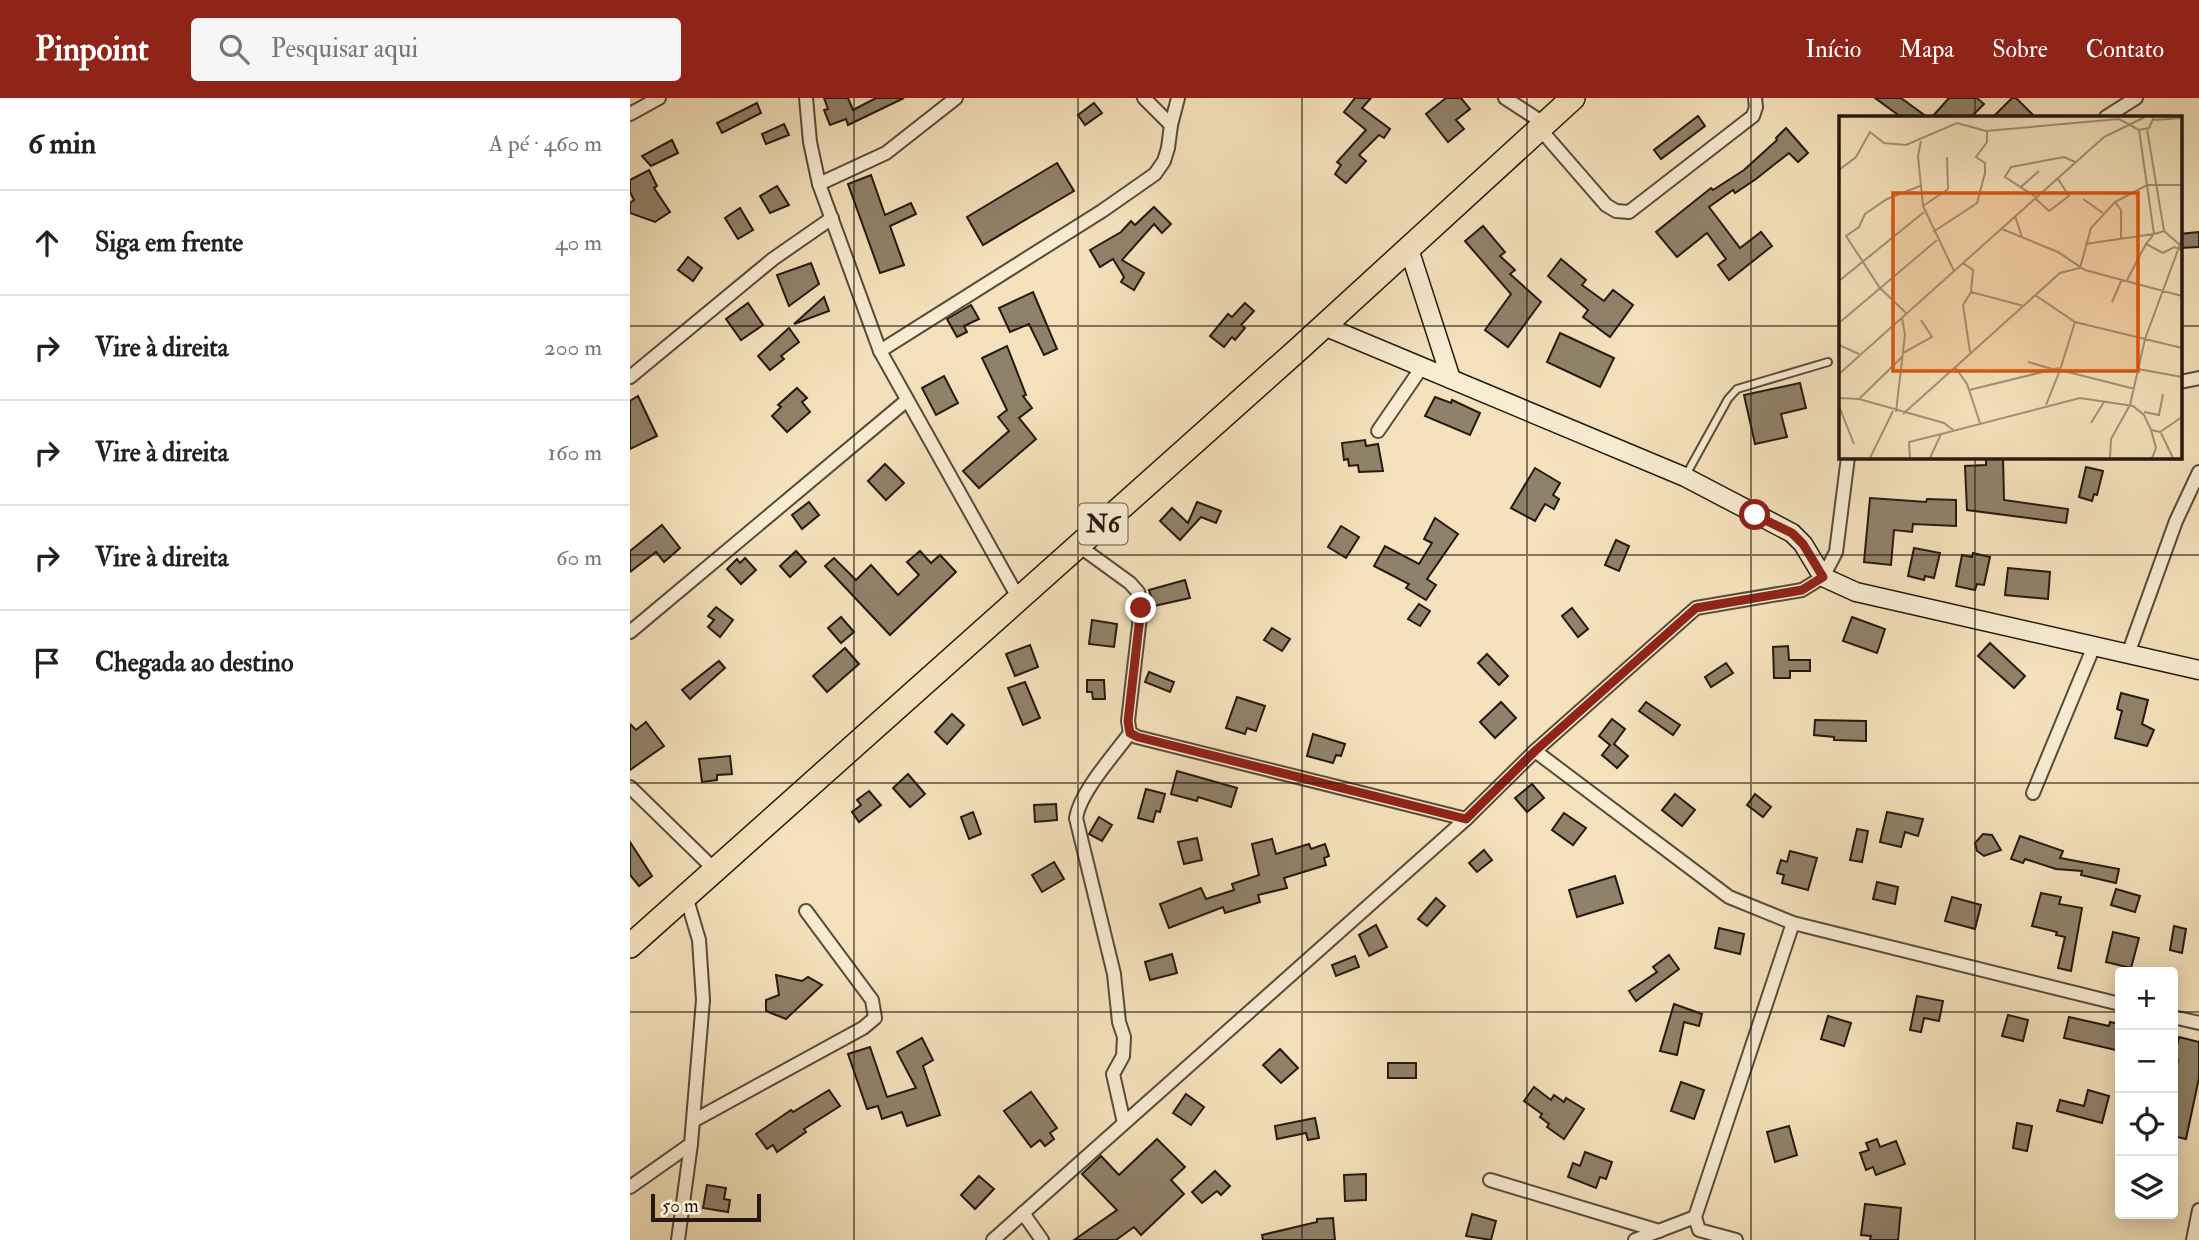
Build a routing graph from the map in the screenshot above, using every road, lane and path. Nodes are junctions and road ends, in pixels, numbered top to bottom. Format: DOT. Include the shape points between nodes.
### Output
graph roads {
  1 [pos="659,98"];
  2 [pos="806,98"];
  3 [pos="956,98"];
  4 [pos="1144,98"];
  5 [pos="1178,98"];
  6 [pos="1505,98"];
  7 [pos="1573,98"];
  8 [pos="1755,98"];
  9 [pos="2136,98"];
  10 [pos="630,114"];
  11 [pos="2108,116"];
  12 [pos="1171,125"];
  13 [pos="1543,127"];
  14 [pos="818,184"];
  15 [pos="832,218"];
  16 [pos="1409,248"];
  17 [pos="1324,326"];
  18 [pos="880,351"];
  19 [pos="1828,362"];
  20 [pos="1422,367"];
  21 [pos="630,377"];
  22 [pos="1451,379"];
  23 [pos="906,401"];
  24 [pos="1378,431"];
  25 [pos="1848,458"];
  26 [pos="2199,472"];
  27 [pos="1685,477"];
  28 [pos="1079,546"];
  29 [pos="1823,577"];
  30 [pos="1019,598"];
  31 [pos="630,632"];
  32 [pos="2094,646"];
  33 [pos="2128,654"];
  34 [pos="2199,670"];
  35 [pos="1130,733"];
  36 [pos="1535,751"];
  37 [pos="630,787"];
  38 [pos="2033,793"];
  39 [pos="1466,819"];
  40 [pos="715,870"];
  41 [pos="686,897"];
  42 [pos="806,911"];
  43 [pos="1793,923"];
  44 [pos="630,946"];
  45 [pos="2115,1003"];
  46 [pos="2178,1018"];
  47 [pos="2199,1023"];
  48 [pos="693,1121"];
  49 [pos="1124,1123"];
  50 [pos="691,1144"];
  51 [pos="1490,1180"];
  52 [pos="630,1187"];
  53 [pos="2199,1210"];
  54 [pos="1023,1213"];
  55 [pos="2197,1226"];
  56 [pos="1695,1229"];
  57 [pos="1659,1231"];
  58 [pos="678,1240"];
  59 [pos="993,1240"];
  60 [pos="1042,1240"];
  61 [pos="1635,1240"];
  62 [pos="1735,1240"];
  63 [pos="2193,1240"];
  1 -- 10 [label="street"];
  2 -- 14 [label="street"];
  3 -- 14 [label="street" via="886,153"];
  4 -- 12 [label="street"];
  5 -- 12 [label="street"];
  6 -- 13 [label="street"];
  7 -- 13 [label="highway, N6"];
  8 -- 13 [label="street" via="1753,116 1629,212 1606,205"];
  9 -- 11 [label="street"];
  12 -- 18 [label="street" via="1164,161 1134,191"];
  13 -- 16 [label="highway, N6"];
  14 -- 15 [label="street"];
  15 -- 18 [label="street"];
  15 -- 21 [label="street"];
  16 -- 17 [label="highway, N6"];
  16 -- 22 [label="street"];
  17 -- 20 [label="street"];
  17 -- 28 [label="highway, N6"];
  18 -- 23 [label="street"];
  19 -- 27 [label="lane" via="1737,388"];
  20 -- 22 [label="street"];
  20 -- 24 [label="street"];
  22 -- 27 [label="street"];
  23 -- 30 [label="street"];
  23 -- 31 [label="street"];
  25 -- 29 [label="street" via="1836,552"];
  26 -- 33 [label="street" via="2176,521"];
  27 -- 29 [label="street" via="1792,533"];
  28 -- 30 [label="highway, N6"];
  28 -- 35 [label="street" via="1138,592 1141,608"];
  29 -- 32 [label="street" via="1856,592"];
  29 -- 36 [label="street" via="1802,590 1696,608"];
  30 -- 40 [label="highway, N6"];
  32 -- 33 [label="street"];
  32 -- 38 [label="street"];
  33 -- 34 [label="street"];
  35 -- 39 [label="street"];
  35 -- 49 [label="street" via="1086,793 1076,818 1114,974 1124,1037 1123,1056 1113,1074"];
  36 -- 39 [label="street"];
  36 -- 43 [label="street" via="1729,897"];
  37 -- 40 [label="street"];
  39 -- 49 [label="street"];
  40 -- 41 [label="highway, N6"];
  41 -- 44 [label="highway, N6"];
  41 -- 48 [label="street" via="699,940 703,1000"];
  42 -- 48 [label="street" via="872,1000 875,1017 863,1028"];
  43 -- 45 [label="street"];
  43 -- 56 [label="street"];
  46 -- 47 [label="street"];
  48 -- 50 [label="street"];
  49 -- 54 [label="street"];
  50 -- 52 [label="street"];
  50 -- 58 [label="street"];
  51 -- 57 [label="street"];
  53 -- 55 [label="street"];
  54 -- 59 [label="street"];
  54 -- 60 [label="street"];
  55 -- 63 [label="street"];
  56 -- 57 [label="street"];
  56 -- 62 [label="street"];
  57 -- 61 [label="street"];
}
